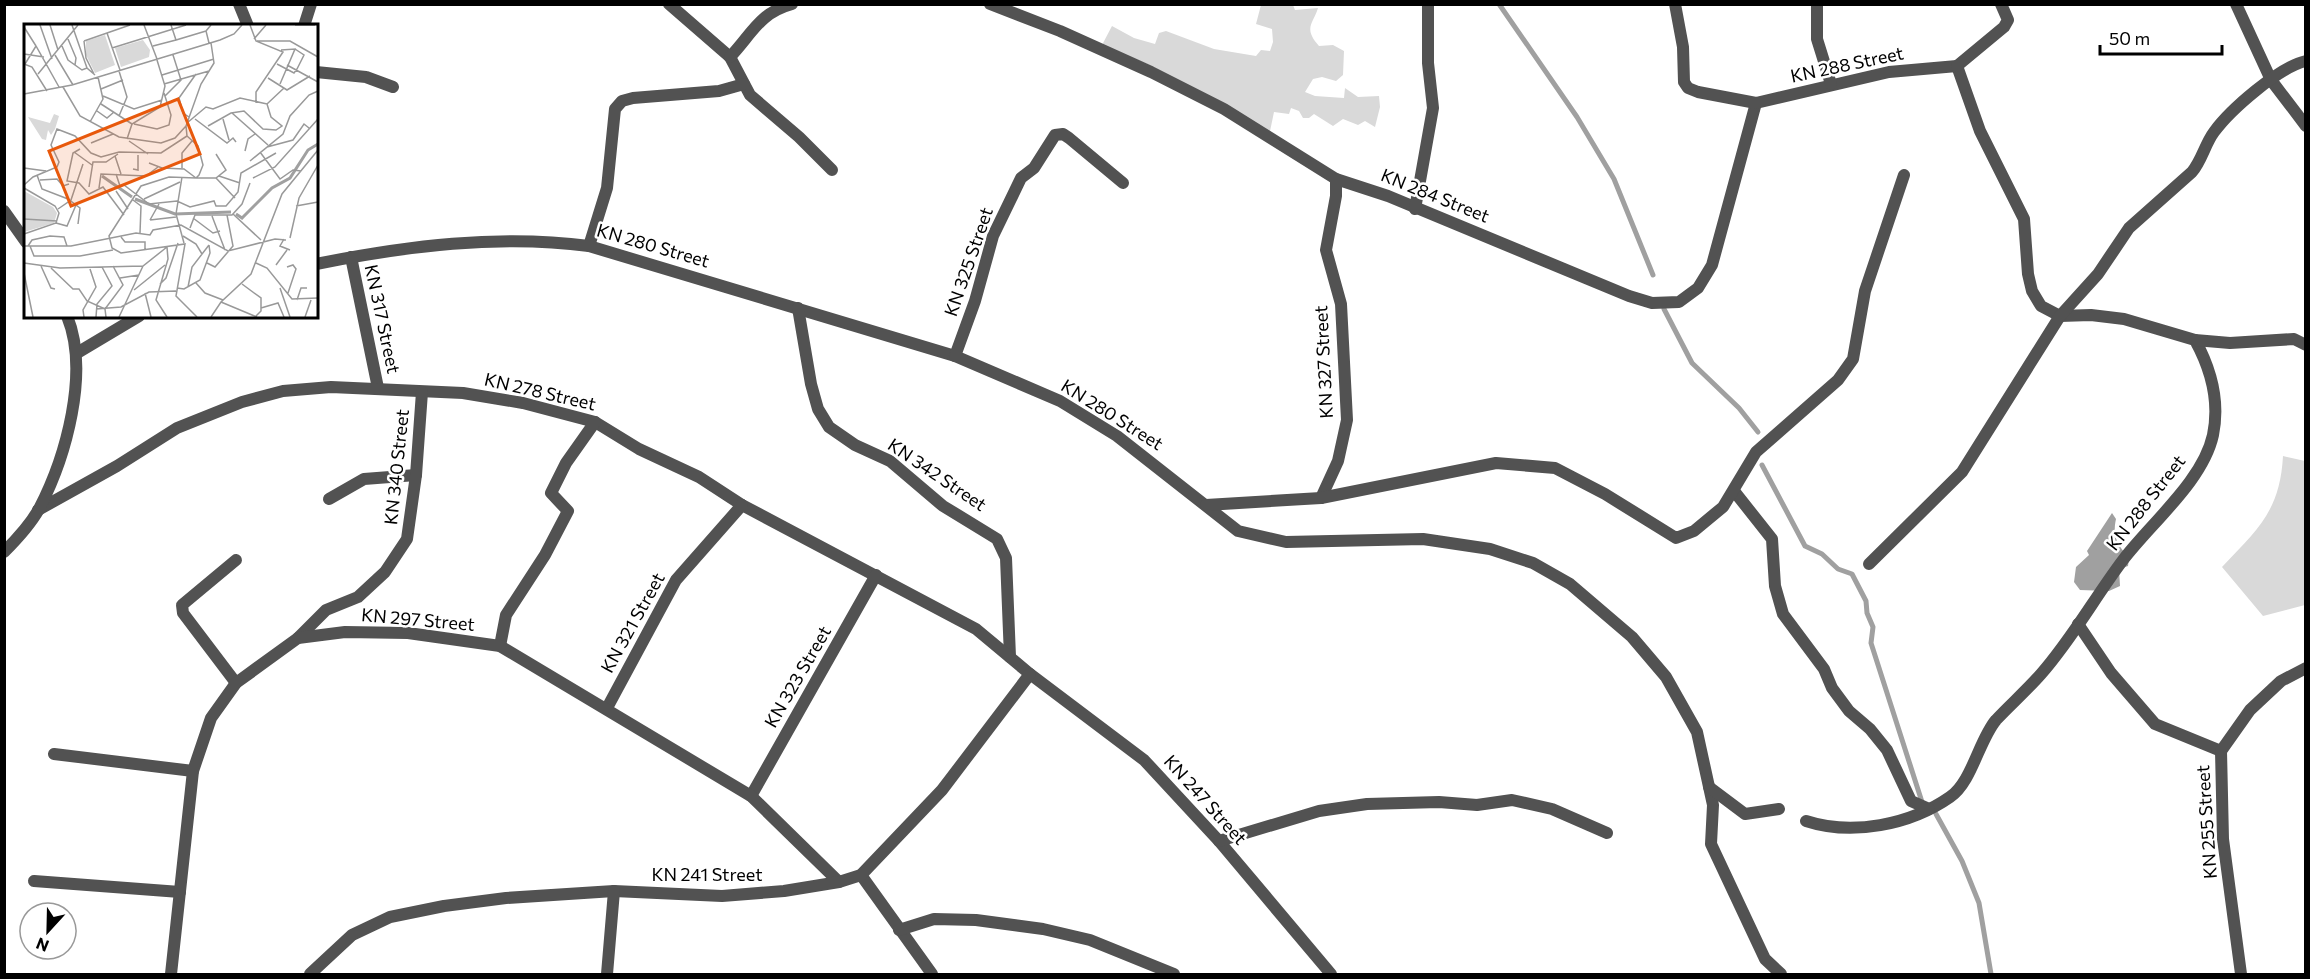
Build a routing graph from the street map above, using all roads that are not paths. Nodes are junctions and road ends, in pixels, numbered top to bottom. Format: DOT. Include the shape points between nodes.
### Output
graph roads {
  1 [pos="239,4"];
  2 [pos="311,4"];
  3 [pos="669,4"];
  4 [pos="792,4"];
  5 [pos="990,4"];
  6 [pos="1428,4"];
  7 [pos="1675,4"];
  8 [pos="1817,4"];
  9 [pos="2001,4"];
  10 [pos="2236,4"];
  11 [pos="247,24"];
  12 [pos="305,24"];
  13 [pos="730,57"];
  14 [pos="2306,61"];
  15 [pos="1957,66"];
  16 [pos="318,72"];
  17 [pos="2271,80"];
  18 [pos="744,84"];
  19 [pos="1831,84"];
  20 [pos="393,87"];
  21 [pos="1756,103"];
  22 [pos="2306,126"];
  23 [pos="832,170"];
  24 [pos="1904,175"];
  25 [pos="1336,179"];
  26 [pos="1123,183"];
  27 [pos="1415,209"];
  28 [pos="4,211"];
  29 [pos="24,239"];
  30 [pos="590,246"];
  31 [pos="351,257"];
  32 [pos="318,264"];
  33 [pos="798,308"];
  34 [pos="2060,315"];
  35 [pos="68,318"];
  36 [pos="136,318"];
  37 [pos="2194,340"];
  38 [pos="2306,345"];
  39 [pos="77,353"];
  40 [pos="955,356"];
  41 [pos="378,388"];
  42 [pos="422,392"];
  43 [pos="595,422"];
  44 [pos="416,475"];
  45 [pos="1734,491"];
  46 [pos="1321,498"];
  47 [pos="329,499"];
  48 [pos="1206,505"];
  49 [pos="742,506"];
  50 [pos="38,510"];
  51 [pos="5,551"];
  52 [pos="236,560"];
  53 [pos="1869,564"];
  54 [pos="876,575"];
  55 [pos="2078,624"];
  56 [pos="298,638"];
  57 [pos="500,646"];
  58 [pos="1010,657"];
  59 [pos="2306,668"];
  60 [pos="1030,674"];
  61 [pos="237,683"];
  62 [pos="607,708"];
  63 [pos="2221,751"];
  64 [pos="54,754"];
  65 [pos="193,771"];
  66 [pos="1709,788"];
  67 [pos="751,796"];
  68 [pos="1779,809"];
  69 [pos="1929,810"];
  70 [pos="1806,821"];
  71 [pos="1607,833"];
  72 [pos="1219,841"];
  73 [pos="861,875"];
  74 [pos="34,881"];
  75 [pos="839,882"];
  76 [pos="614,891"];
  77 [pos="180,892"];
  78 [pos="899,930"];
  79 [pos="171,975"];
  80 [pos="309,975"];
  81 [pos="607,975"];
  82 [pos="933,975"];
  83 [pos="1174,975"];
  84 [pos="1331,975"];
  85 [pos="1781,975"];
  86 [pos="2241,975"];
  1 -- 11 [label="street"];
  2 -- 12 [label="street"];
  3 -- 13 [label="street"];
  4 -- 13 [label="street" via="761,19"];
  5 -- 25 [label="street, KN 284 Street" via="1151,72 1224,110"];
  6 -- 27 [label="street" via="1433,108"];
  7 -- 21 [label="street, KN 288 Street" via="1683,47 1684,82 1688,88"];
  8 -- 19 [label="street" via="1817,39"];
  9 -- 15 [label="street" via="2008,20 2004,27"];
  10 -- 17 [label="street"];
  13 -- 18 [label="street"];
  14 -- 17 [label="street"];
  15 -- 19 [label="street, KN 288 Street" via="1911,68"];
  15 -- 34 [label="street" via="1989,150 2024,219 2032,291 2041,306"];
  16 -- 20 [label="street" via="366,77"];
  17 -- 22 [label="street"];
  17 -- 34 [label="street" via="2224,119 2192,172 2129,228 2098,273"];
  18 -- 23 [label="street" via="750,95"];
  18 -- 30 [label="street" via="719,91 622,101 615,109 607,188"];
  19 -- 21 [label="street, KN 288 Street"];
  21 -- 27 [label="street, KN 284 Street" via="1712,265 1698,288 1679,302 1652,303 1629,296"];
  24 -- 45 [label="street" via="1865,291 1853,359 1838,380 1756,452"];
  25 -- 27 [label="street, KN 284 Street"];
  25 -- 46 [label="street, KN 327 Street" via="1326,250 1341,304 1347,420 1338,460"];
  26 -- 40 [label="street, KN 325 Street" via="1069,138 1055,135 1034,168 1021,178 993,236"];
  28 -- 29 [label="street"];
  30 -- 31 [label="street, KN 280 Street" via="503,239"];
  30 -- 33 [label="street, KN 280 Street"];
  31 -- 32 [label="street, KN 280 Street"];
  31 -- 41 [label="street, KN 317 Street"];
  33 -- 40 [label="street, KN 280 Street"];
  33 -- 58 [label="street, KN 342 Street" via="811,384 818,410 830,427 855,445 890,461 943,506 997,539 1006,558"];
  34 -- 37 [label="street" via="2124,319"];
  34 -- 53 [label="street" via="1962,472"];
  35 -- 39 [label="street"];
  36 -- 39 [label="street"];
  37 -- 38 [label="street" via="2230,343 2294,339"];
  37 -- 55 [label="street, KN 288 Street" via="2211,374 2217,404 2213,436 2205,457 2124,558"];
  39 -- 50 [label="street" via="73,404 62,450"];
  40 -- 48 [label="street, KN 280 Street" via="1060,401 1117,436"];
  41 -- 42 [label="street, KN 278 Street"];
  41 -- 50 [label="street, KN 278 Street" via="283,391 242,402 177,428"];
  42 -- 43 [label="street, KN 278 Street" via="463,393 523,403"];
  42 -- 44 [label="street, KN 340 Street"];
  43 -- 49 [label="street, KN 278 Street" via="699,477"];
  43 -- 57 [label="street" via="566,463 551,493 568,511 506,615"];
  44 -- 47 [label="street" via="364,479"];
  44 -- 56 [label="street, KN 340 Street" via="407,539 385,572 358,597 326,610"];
  45 -- 46 [label="street" via="1708,522 1676,538 1555,468 1496,463"];
  45 -- 69 [label="street" via="1772,539 1775,586 1783,614 1849,711 1887,750 1911,801"];
  46 -- 48 [label="street"];
  48 -- 66 [label="street, KN 280 Street" via="1238,531 1260,538 1287,542 1423,539 1490,549 1533,563 1570,585 1623,629 1666,677 1697,732"];
  49 -- 54 [label="street, KN 278 Street"];
  49 -- 62 [label="street, KN 321 Street" via="676,580"];
  50 -- 51 [label="street"];
  52 -- 61 [label="street" via="182,605 183,613"];
  54 -- 58 [label="street, KN 278 Street" via="976,629"];
  54 -- 67 [label="street, KN 323 Street"];
  55 -- 63 [label="street" via="2110,673 2155,724"];
  55 -- 69 [label="street, KN 288 Street" via="2041,675 1994,723 1952,796"];
  56 -- 57 [label="street, KN 297 Street" via="345,632 408,633"];
  56 -- 61 [label="street, KN 297 Street"];
  57 -- 62 [label="street, KN 297 Street"];
  58 -- 60 [label="street, KN 278 Street"];
  59 -- 63 [label="street, KN 255 Street" via="2281,681 2250,710"];
  60 -- 72 [label="street, KN 247 Street" via="1144,760"];
  60 -- 73 [label="street, KN 241 Street" via="942,790"];
  61 -- 65 [label="street, KN 297 Street" via="211,718"];
  62 -- 67 [label="street, KN 297 Street"];
  63 -- 86 [label="street, KN 255 Street" via="2223,839"];
  64 -- 65 [label="street"];
  65 -- 77 [label="street, KN 297 Street"];
  66 -- 68 [label="street" via="1745,814"];
  66 -- 85 [label="street, KN 280 Street" via="1713,805 1711,844 1765,959"];
  67 -- 75 [label="street, KN 297 Street"];
  69 -- 70 [label="street, KN 288 Street" via="1878,825 1845,829"];
  71 -- 72 [label="street" via="1552,809 1512,800 1477,805 1368,804 1319,811"];
  72 -- 84 [label="street, KN 247 Street"];
  73 -- 75 [label="street, KN 241 Street"];
  73 -- 78 [label="street"];
  74 -- 77 [label="street"];
  75 -- 76 [label="street, KN 241 Street" via="722,896"];
  76 -- 80 [label="street, KN 241 Street" via="495,899 390,917 352,935"];
  76 -- 81 [label="street"];
  77 -- 79 [label="street, KN 297 Street"];
  78 -- 82 [label="street"];
  78 -- 83 [label="street" via="934,919 1043,929 1090,940"];
}
